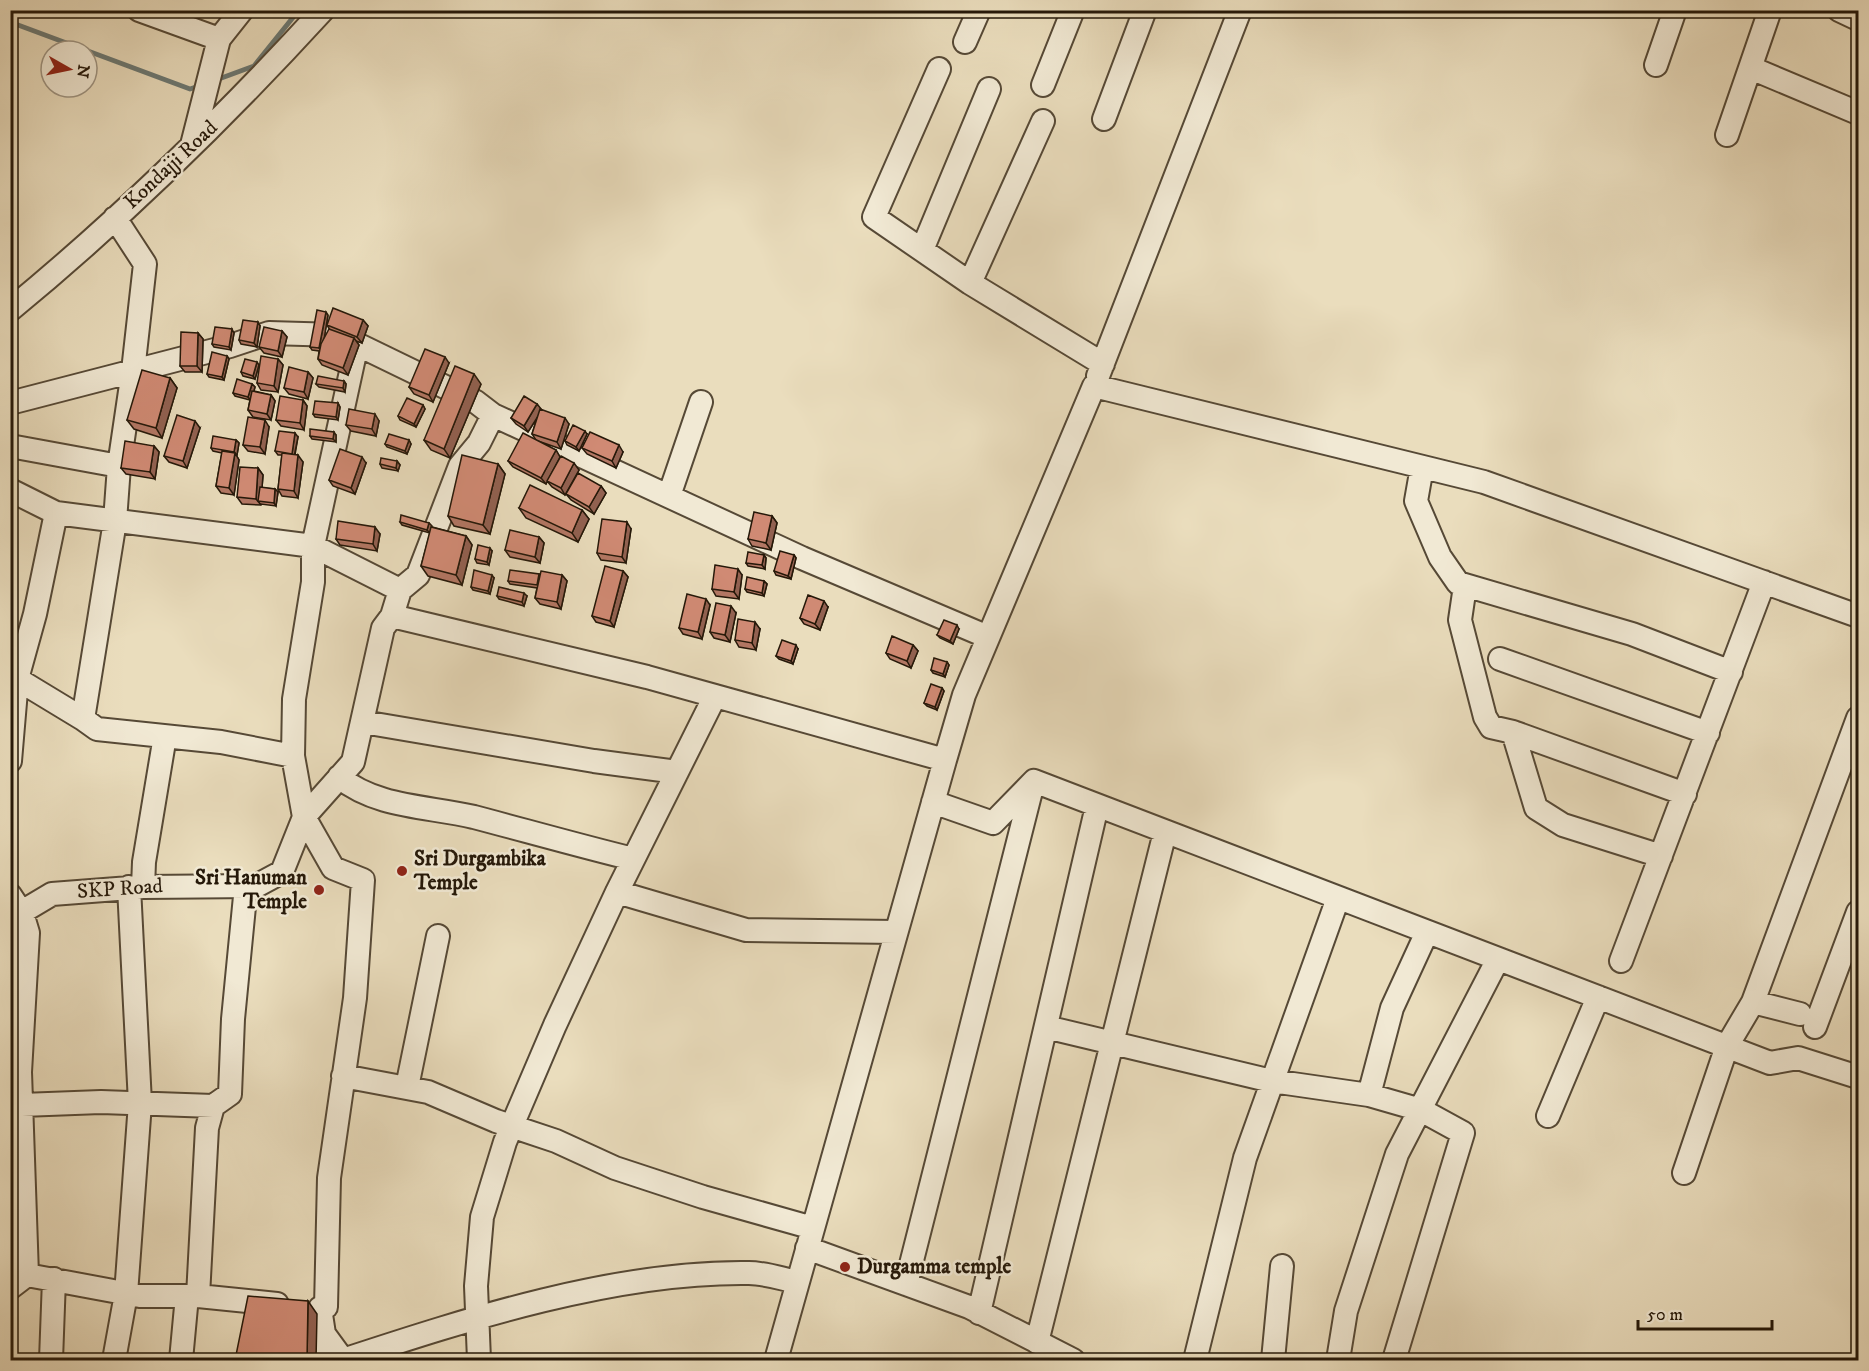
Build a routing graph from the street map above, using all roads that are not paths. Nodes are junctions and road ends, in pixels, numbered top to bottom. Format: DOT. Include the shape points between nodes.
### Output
graph roads {
  1 [pos="139,10"];
  2 [pos="242,10"];
  3 [pos="323,10"];
  4 [pos="979,10"];
  5 [pos="1073,10"];
  6 [pos="1145,10"];
  7 [pos="1240,10"];
  8 [pos="1675,10"];
  9 [pos="1770,10"];
  10 [pos="1839,10"];
  11 [pos="1858,19"];
  12 [pos="219,39"];
  13 [pos="965,42"];
  14 [pos="1656,65"];
  15 [pos="1751,68"];
  16 [pos="939,69"];
  17 [pos="1043,85"];
  18 [pos="988,89"];
  19 [pos="1858,113"];
  20 [pos="1104,119"];
  21 [pos="1043,121"];
  22 [pos="1727,135"];
  23 [pos="192,145"];
  24 [pos="115,218"];
  25 [pos="922,250"];
  26 [pos="970,283"];
  27 [pos="10,310"];
  28 [pos="357,344"];
  29 [pos="1103,364"];
  30 [pos="133,372"];
  31 [pos="1094,386"];
  32 [pos="700,402"];
  33 [pos="10,403"];
  34 [pos="493,415"];
  35 [pos="10,446"];
  36 [pos="119,466"];
  37 [pos="1422,467"];
  38 [pos="10,490"];
  39 [pos="669,496"];
  40 [pos="56,513"];
  41 [pos="115,521"];
  42 [pos="314,546"];
  43 [pos="1764,582"];
  44 [pos="1465,586"];
  45 [pos="400,591"];
  46 [pos="392,616"];
  47 [pos="1858,616"];
  48 [pos="988,637"];
  49 [pos="1500,658"];
  50 [pos="1731,672"];
  51 [pos="16,679"];
  52 [pos="715,696"];
  53 [pos="1858,718"];
  54 [pos="83,719"];
  55 [pos="363,722"];
  56 [pos="1513,732"];
  57 [pos="1708,733"];
  58 [pos="165,736"];
  59 [pos="293,756"];
  60 [pos="945,760"];
  61 [pos="10,761"];
  62 [pos="677,772"];
  63 [pos="339,777"];
  64 [pos="1034,781"];
  65 [pos="1685,794"];
  66 [pos="933,802"];
  67 [pos="1097,806"];
  68 [pos="304,817"];
  69 [pos="1165,832"];
  70 [pos="1662,856"];
  71 [pos="633,858"];
  72 [pos="246,886"];
  73 [pos="136,887"];
  74 [pos="616,892"];
  75 [pos="1338,898"];
  76 [pos="14,909"];
  77 [pos="1858,912"];
  78 [pos="896,932"];
  79 [pos="1428,932"];
  80 [pos="438,936"];
  81 [pos="1498,959"];
  82 [pos="1621,961"];
  83 [pos="1598,997"];
  84 [pos="1753,1002"];
  85 [pos="1046,1027"];
  86 [pos="1112,1042"];
  87 [pos="1727,1046"];
  88 [pos="343,1076"];
  89 [pos="1858,1077"];
  90 [pos="1272,1081"];
  91 [pos="407,1087"];
  92 [pos="1369,1095"];
  93 [pos="140,1103"];
  94 [pos="22,1104"];
  95 [pos="213,1106"];
  96 [pos="1421,1110"];
  97 [pos="1548,1116"];
  98 [pos="512,1126"];
  99 [pos="1684,1173"];
  100 [pos="810,1238"];
  101 [pos="1282,1266"];
  102 [pos="54,1279"];
  103 [pos="19,1282"];
  104 [pos="798,1282"];
  105 [pos="906,1284"];
  106 [pos="126,1294"];
  107 [pos="192,1296"];
  108 [pos="320,1308"];
  109 [pos="979,1313"];
  110 [pos="477,1318"];
  111 [pos="324,1334"];
  112 [pos="1037,1342"];
  113 [pos="51,1360"];
  114 [pos="114,1360"];
  115 [pos="181,1360"];
  116 [pos="322,1360"];
  117 [pos="479,1360"];
  118 [pos="776,1360"];
  119 [pos="1073,1360"];
  120 [pos="1195,1360"];
  121 [pos="1274,1360"];
  122 [pos="1338,1360"];
  123 [pos="1394,1360"];
  1 -- 12 [label="street"];
  2 -- 12 [label="street"];
  3 -- 23 [label="street, Kondajji Road" via="239,101"];
  4 -- 13 [label="street"];
  5 -- 17 [label="street"];
  6 -- 20 [label="street"];
  7 -- 29 [label="street"];
  8 -- 14 [label="street"];
  9 -- 15 [label="street"];
  10 -- 11 [label="street"];
  12 -- 23 [label="street"];
  15 -- 19 [label="street"];
  15 -- 22 [label="street"];
  16 -- 25 [label="street" via="874,216"];
  18 -- 25 [label="street"];
  21 -- 26 [label="street"];
  23 -- 24 [label="street, Kondajji Road"];
  24 -- 27 [label="street, Kondajji Road"];
  24 -- 30 [label="street" via="145,264"];
  25 -- 26 [label="street"];
  26 -- 29 [label="street"];
  28 -- 30 [label="street" via="338,335 269,333"];
  28 -- 34 [label="street" via="477,402"];
  28 -- 42 [label="street"];
  29 -- 31 [label="street"];
  30 -- 33 [label="street"];
  30 -- 36 [label="street"];
  31 -- 37 [label="street"];
  31 -- 48 [label="street"];
  32 -- 39 [label="street"];
  34 -- 39 [label="street"];
  34 -- 45 [label="street" via="479,443 460,466 418,575"];
  35 -- 36 [label="street"];
  36 -- 41 [label="street"];
  37 -- 43 [label="street" via="1484,482"];
  37 -- 44 [label="street" via="1416,501 1440,557 1458,583"];
  38 -- 40 [label="street"];
  39 -- 48 [label="street"];
  40 -- 41 [label="street"];
  40 -- 51 [label="street" via="35,614"];
  41 -- 42 [label="street"];
  41 -- 54 [label="street"];
  42 -- 45 [label="street"];
  42 -- 59 [label="street" via="313,582 294,699"];
  43 -- 47 [label="street"];
  43 -- 50 [label="street"];
  44 -- 50 [label="street" via="1632,634"];
  44 -- 56 [label="street" via="1460,620 1485,717 1491,727"];
  45 -- 46 [label="street"];
  46 -- 52 [label="street"];
  46 -- 55 [label="street" via="384,628"];
  48 -- 60 [label="street" via="964,695"];
  49 -- 57 [label="street"];
  50 -- 57 [label="street"];
  51 -- 54 [label="street"];
  51 -- 61 [label="street"];
  52 -- 60 [label="street"];
  52 -- 62 [label="street"];
  53 -- 84 [label="street"];
  54 -- 58 [label="street" via="98,729"];
  55 -- 62 [label="street"];
  55 -- 63 [label="street" via="353,762"];
  56 -- 65 [label="street"];
  56 -- 70 [label="street" via="1536,808 1563,825"];
  57 -- 65 [label="street"];
  58 -- 59 [label="street"];
  58 -- 73 [label="street" via="144,862"];
  59 -- 68 [label="street"];
  60 -- 66 [label="street"];
  62 -- 71 [label="street"];
  63 -- 68 [label="street"];
  63 -- 71 [label="street" via="371,797 473,817"];
  64 -- 66 [label="street" via="993,823"];
  64 -- 67 [label="street"];
  64 -- 105 [label="street"];
  65 -- 70 [label="street"];
  66 -- 78 [label="street"];
  67 -- 69 [label="street"];
  67 -- 85 [label="street"];
  68 -- 72 [label="street, SKP Road" via="282,872 256,886"];
  68 -- 88 [label="street" via="333,868 363,880 355,998"];
  69 -- 75 [label="street"];
  69 -- 86 [label="street"];
  70 -- 82 [label="street"];
  71 -- 74 [label="street"];
  72 -- 73 [label="street, SKP Road"];
  72 -- 95 [label="street" via="230,1094"];
  73 -- 76 [label="street, SKP Road" via="52,894"];
  73 -- 93 [label="street"];
  74 -- 78 [label="street" via="746,930"];
  74 -- 98 [label="street"];
  75 -- 79 [label="street"];
  75 -- 90 [label="street"];
  76 -- 94 [label="street" via="28,933 20,1072"];
  77 -- 84 [label="street" via="1808,1021"];
  78 -- 100 [label="street"];
  79 -- 81 [label="street"];
  79 -- 92 [label="street" via="1392,1008"];
  80 -- 91 [label="street"];
  81 -- 83 [label="street"];
  81 -- 96 [label="street"];
  83 -- 87 [label="street"];
  83 -- 97 [label="street"];
  84 -- 87 [label="street"];
  85 -- 86 [label="street"];
  85 -- 109 [label="street"];
  86 -- 90 [label="street"];
  86 -- 112 [label="street"];
  87 -- 89 [label="street" via="1770,1063 1798,1058"];
  87 -- 99 [label="street"];
  88 -- 91 [label="street"];
  88 -- 108 [label="street" via="329,1178 326,1307"];
  90 -- 92 [label="street"];
  90 -- 120 [label="street" via="1245,1158"];
  91 -- 98 [label="street"];
  92 -- 96 [label="street"];
  93 -- 94 [label="street"];
  93 -- 95 [label="street"];
  93 -- 106 [label="street"];
  94 -- 103 [label="street"];
  95 -- 107 [label="street" via="207,1128"];
  96 -- 122 [label="street" via="1397,1154 1346,1311"];
  96 -- 123 [label="street" via="1462,1134"];
  98 -- 100 [label="street" via="615,1168"];
  98 -- 110 [label="street" via="482,1217"];
  100 -- 104 [label="street"];
  100 -- 105 [label="street"];
  101 -- 121 [label="street"];
  102 -- 103 [label="street"];
  102 -- 106 [label="street"];
  102 -- 113 [label="street"];
  104 -- 110 [label="street" via="751,1273 664,1278"];
  104 -- 118 [label="street"];
  105 -- 109 [label="street"];
  106 -- 107 [label="street"];
  106 -- 114 [label="street"];
  107 -- 108 [label="street"];
  107 -- 115 [label="street"];
  108 -- 111 [label="street"];
  109 -- 112 [label="street"];
  110 -- 111 [label="street" via="343,1360"];
  110 -- 117 [label="street"];
  111 -- 116 [label="street"];
  112 -- 119 [label="street"];
}
